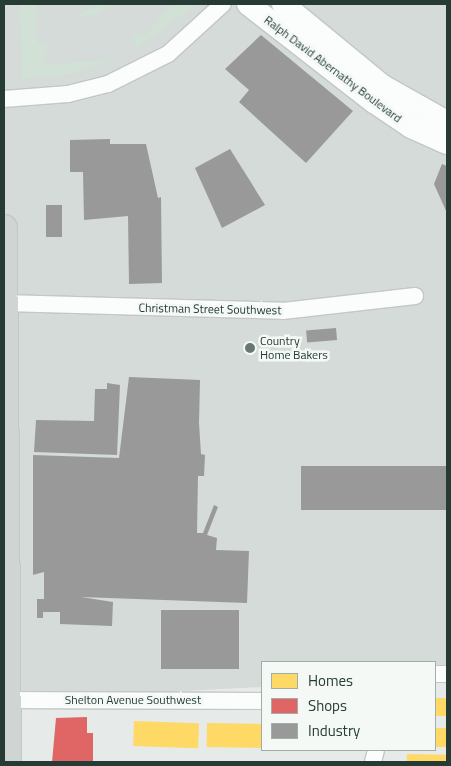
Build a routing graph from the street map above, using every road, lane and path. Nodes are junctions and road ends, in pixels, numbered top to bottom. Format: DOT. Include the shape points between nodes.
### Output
graph roads {
  1 [pos="223,4"];
  2 [pos="248,4"];
  3 [pos="283,4"];
  4 [pos="4,99"];
  5 [pos="447,122"];
  6 [pos="447,143"];
  7 [pos="4,228"];
  8 [pos="415,296"];
  9 [pos="4,303"];
  10 [pos="6,700"];
  11 [pos="261,701"];
  12 [pos="8,762"];
  1 -- 4 [label="street" via="168,54 108,84 68,94"];
  2 -- 6 [label="main road, Ralph David Abernathy Boulevard" via="374,102 411,127"];
  3 -- 5 [label="main road, Ralph David Abernathy Boulevard" via="383,86"];
  7 -- 9 [label="main road"];
  8 -- 9 [label="street, Christman Street Southwest" via="282,311"];
  9 -- 10 [label="main road"];
  10 -- 11 [label="street, Shelton Avenue Southwest"];
  10 -- 12 [label="main road"];
}
